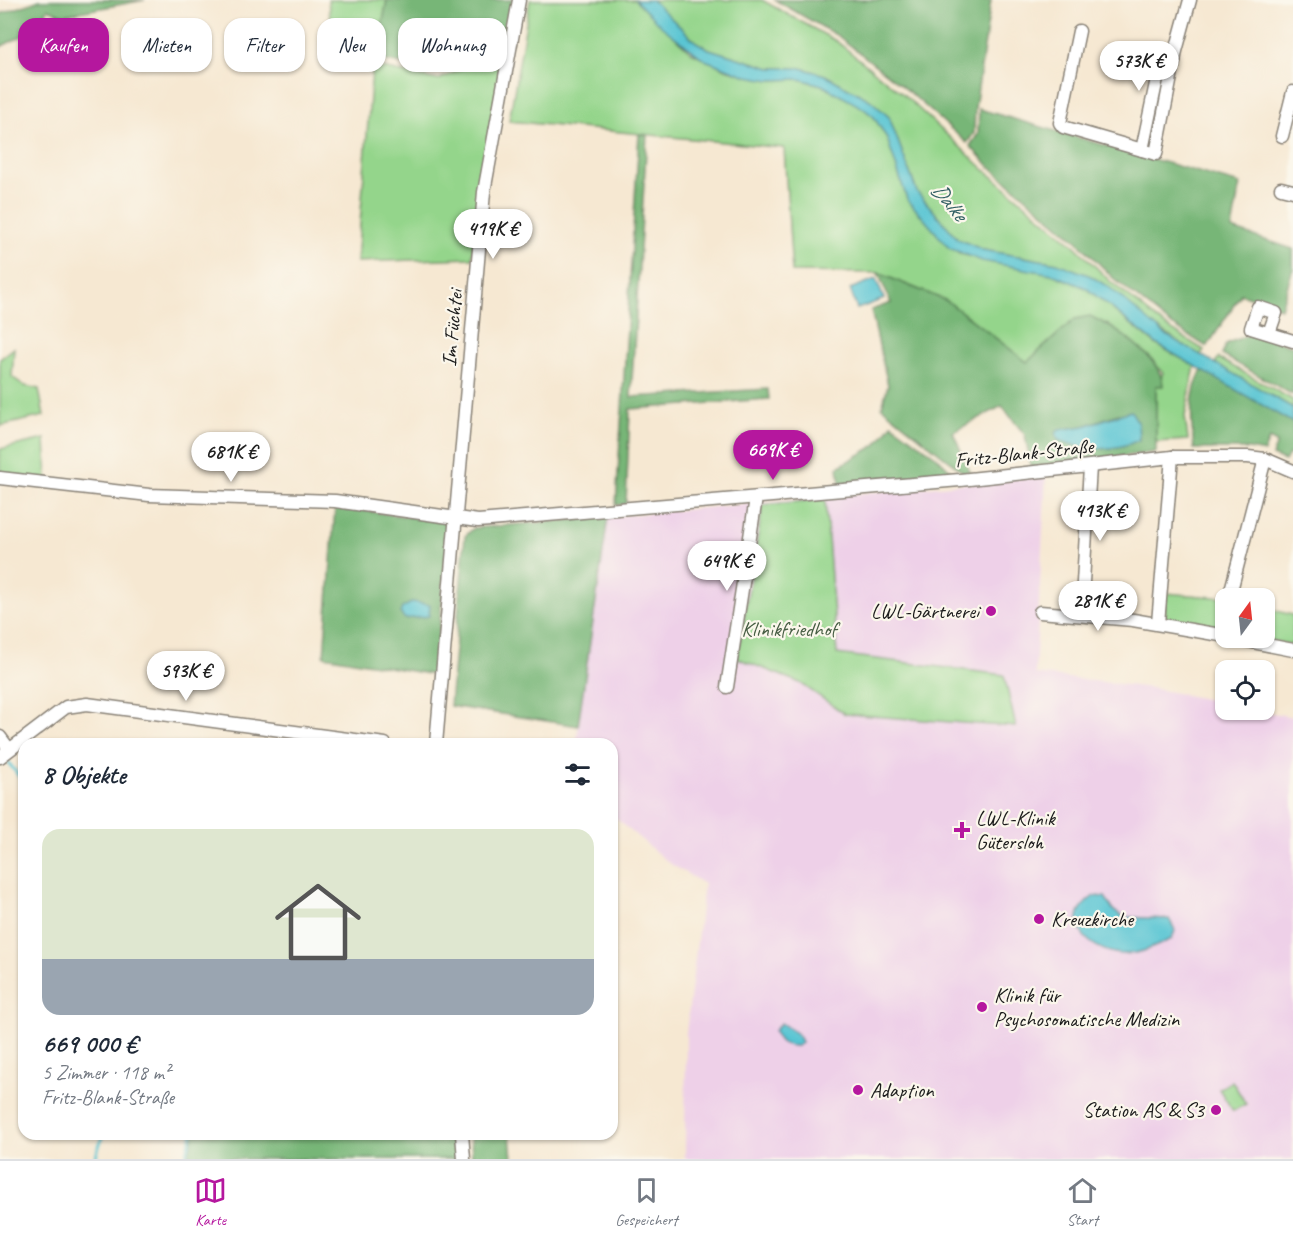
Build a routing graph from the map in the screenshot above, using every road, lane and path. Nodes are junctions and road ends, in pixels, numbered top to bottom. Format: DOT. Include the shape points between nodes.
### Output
graph roads {
  1 [pos="519,0"];
  2 [pos="1190,0"];
  3 [pos="1079,31"];
  4 [pos="1174,62"];
  5 [pos="1293,92"];
  6 [pos="1282,136"];
  7 [pos="1142,150"];
  8 [pos="1269,333"];
  9 [pos="1293,341"];
  10 [pos="1172,456"];
  11 [pos="1265,459"];
  12 [pos="1090,466"];
  13 [pos="1293,471"];
  14 [pos="0,478"];
  15 [pos="756,498"];
  16 [pos="456,519"];
  17 [pos="1232,588"];
  18 [pos="1040,612"];
  19 [pos="1081,615"];
  20 [pos="1158,623"];
  21 [pos="1215,634"];
  22 [pos="1275,646"];
  23 [pos="1293,650"];
  24 [pos="727,687"];
  25 [pos="0,737"];
  26 [pos="25,738"];
  27 [pos="340,738"];
  28 [pos="437,738"];
  29 [pos="18,743"];
  30 [pos="5,753"];
  31 [pos="462,1140"];
  32 [pos="464,1159"];
  1 -- 16 [label="street, Im Füchtei" via="484,192"];
  2 -- 4 [label="street"];
  3 -- 7 [label="street" via="1060,123"];
  4 -- 7 [label="street" via="1159,69"];
  4 -- 7 [label="street" via="1156,154"];
  5 -- 6 [label="street"];
  8 -- 9 [label="street"];
  10 -- 11 [label="street, Fritz-Blank-Straße"];
  10 -- 12 [label="street, Fritz-Blank-Straße"];
  10 -- 20 [label="street"];
  11 -- 13 [label="street, Fritz-Blank-Straße"];
  11 -- 17 [label="street"];
  12 -- 15 [label="street, Fritz-Blank-Straße"];
  12 -- 19 [label="street"];
  14 -- 16 [label="street" via="149,495 335,501"];
  15 -- 16 [label="street, Fritz-Blank-Straße" via="478,521"];
  15 -- 24 [label="street"];
  16 -- 28 [label="street, Im Füchtei"];
  18 -- 19 [label="street"];
  19 -- 20 [label="street"];
  20 -- 21 [label="street"];
  22 -- 23 [label="street"];
  25 -- 30 [label="street"];
  26 -- 27 [label="street" via="66,707 87,704"];
  29 -- 30 [label="street"];
  31 -- 32 [label="street"];
}
